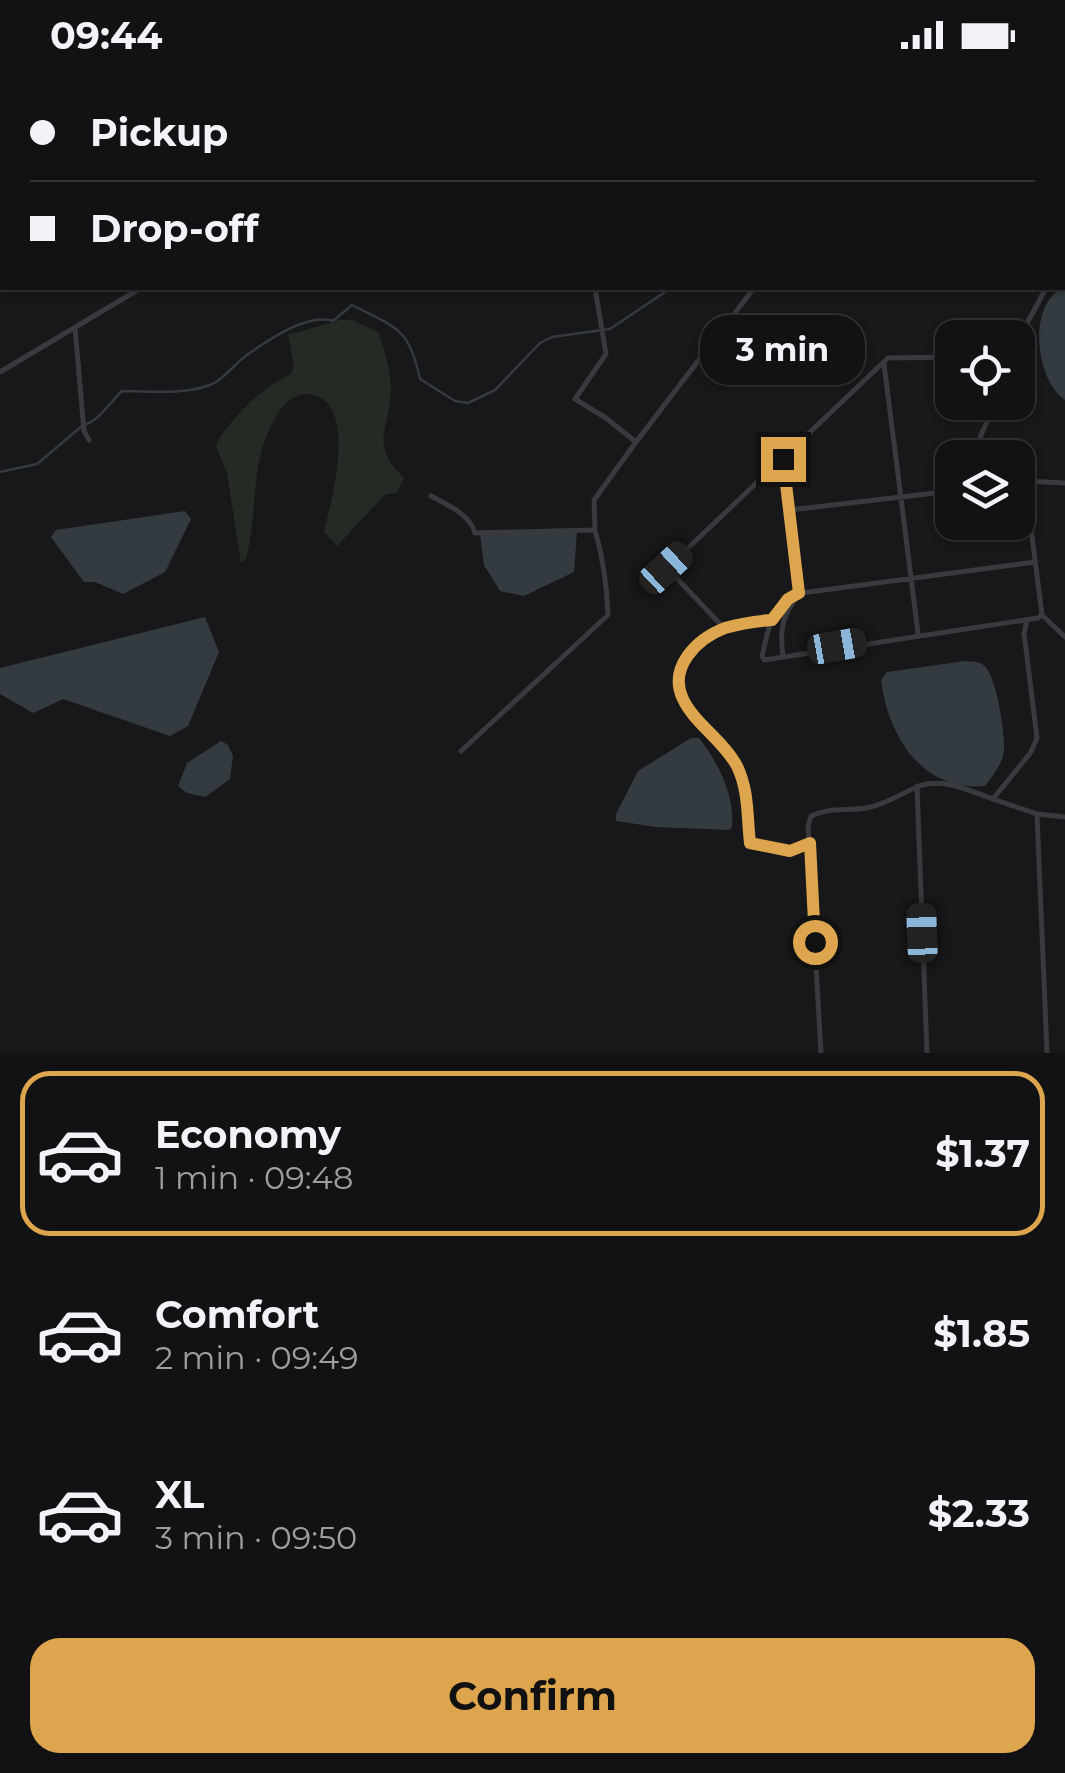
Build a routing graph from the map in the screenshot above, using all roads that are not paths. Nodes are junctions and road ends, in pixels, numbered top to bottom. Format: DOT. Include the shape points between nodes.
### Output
graph roads {
  1 [pos="138,290"];
  2 [pos="595,290"];
  3 [pos="752,290"];
  4 [pos="1045,290"];
  5 [pos="1029,320"];
  6 [pos="75,328"];
  7 [pos="935,357"];
  8 [pos="884,364"];
  9 [pos="0,372"];
  10 [pos="89,440"];
  11 [pos="636,442"];
  12 [pos="783,459"];
  13 [pos="1035,482"];
  14 [pos="1065,483"];
  15 [pos="935,493"];
  16 [pos="431,496"];
  17 [pos="901,498"];
  18 [pos="790,510"];
  19 [pos="595,530"];
  20 [pos="1030,540"];
  21 [pos="1034,562"];
  22 [pos="911,578"];
  23 [pos="799,593"];
  24 [pos="1042,614"];
  25 [pos="772,620"];
  26 [pos="1027,620"];
  27 [pos="724,628"];
  28 [pos="918,634"];
  29 [pos="1065,637"];
  30 [pos="784,655"];
  31 [pos="460,751"];
  32 [pos="917,786"];
  33 [pos="994,799"];
  34 [pos="1036,814"];
  35 [pos="1065,817"];
  36 [pos="810,843"];
  37 [pos="821,1053"];
  38 [pos="927,1053"];
  39 [pos="1048,1053"];
  1 -- 6 [label="street"];
  2 -- 11 [label="street" via="606,354 574,400"];
  3 -- 11 [label="street"];
  4 -- 5 [label="street"];
  6 -- 9 [label="street"];
  6 -- 10 [label="street"];
  7 -- 8 [label="street" via="888,358"];
  8 -- 12 [label="street"];
  8 -- 17 [label="street"];
  11 -- 19 [label="street" via="594,500"];
  12 -- 18 [label="street"];
  12 -- 27 [label="street" via="666,568"];
  13 -- 14 [label="street"];
  15 -- 17 [label="street"];
  16 -- 19 [label="street" via="452,506 475,533"];
  17 -- 18 [label="street"];
  17 -- 22 [label="street"];
  18 -- 23 [label="street"];
  19 -- 31 [label="street" via="608,615"];
  20 -- 21 [label="street"];
  21 -- 22 [label="street"];
  21 -- 24 [label="street"];
  22 -- 23 [label="street"];
  22 -- 28 [label="street"];
  23 -- 25 [label="street"];
  23 -- 30 [label="street" via="782,616"];
  24 -- 26 [label="street"];
  24 -- 29 [label="street"];
  25 -- 27 [label="street"];
  25 -- 30 [label="street" via="762,656"];
  26 -- 28 [label="street"];
  26 -- 33 [label="street" via="1037,738"];
  27 -- 36 [label="street" via="680,663 683,699 738,769 750,843 790,851"];
  28 -- 30 [label="street"];
  32 -- 33 [label="street" via="946,784"];
  32 -- 36 [label="street" via="888,802 811,816"];
  32 -- 38 [label="street"];
  33 -- 34 [label="street"];
  34 -- 35 [label="street"];
  34 -- 39 [label="street"];
  36 -- 37 [label="street"];
}
